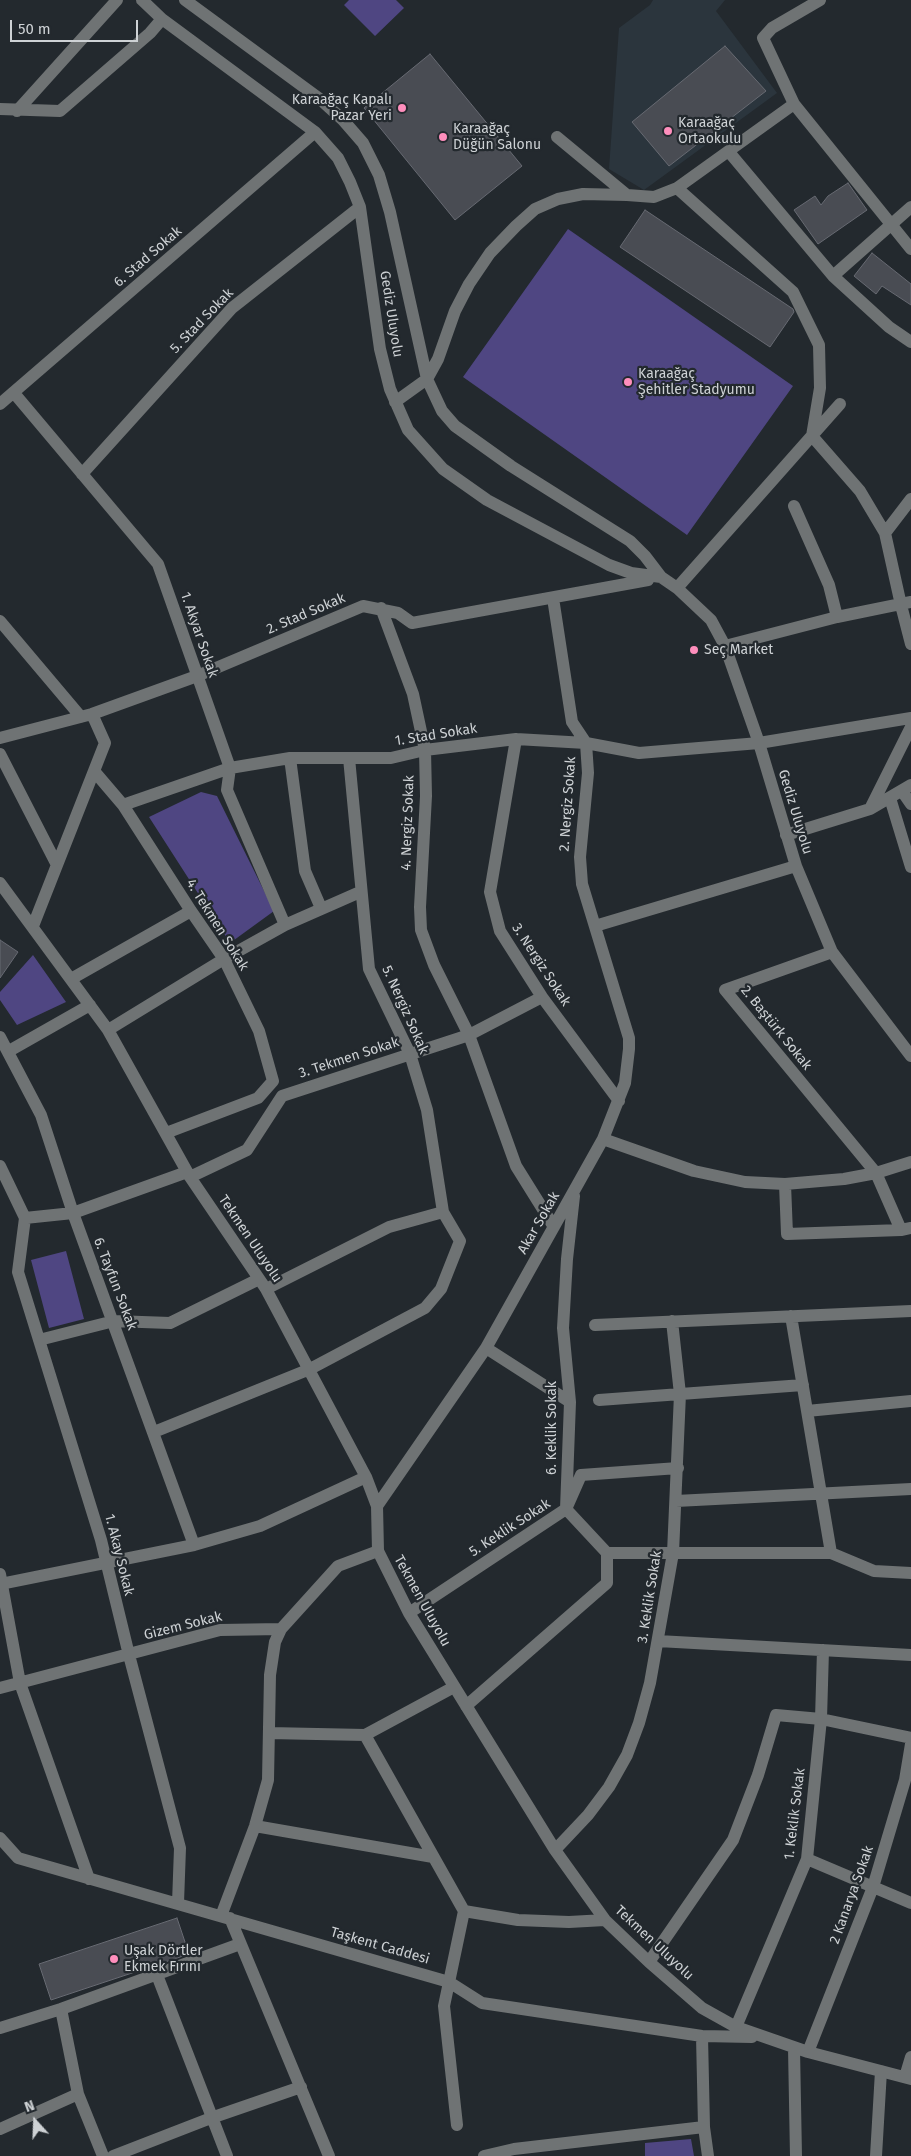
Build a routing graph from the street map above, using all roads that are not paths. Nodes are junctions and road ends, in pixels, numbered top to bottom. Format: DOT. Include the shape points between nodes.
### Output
graph roads {
  1 [pos="117,0"];
  2 [pos="142,0"];
  3 [pos="185,0"];
  4 [pos="820,0"];
  5 [pos="162,19"];
  6 [pos="794,104"];
  7 [pos="0,109"];
  8 [pos="17,111"];
  9 [pos="316,132"];
  10 [pos="557,137"];
  11 [pos="729,152"];
  12 [pos="677,188"];
  13 [pos="627,195"];
  14 [pos="360,206"];
  15 [pos="911,207"];
  16 [pos="890,224"];
  17 [pos="911,249"];
  18 [pos="833,276"];
  19 [pos="911,342"];
  20 [pos="427,379"];
  21 [pos="14,393"];
  22 [pos="395,402"];
  23 [pos="0,404"];
  24 [pos="840,404"];
  25 [pos="812,436"];
  26 [pos="82,474"];
  27 [pos="911,499"];
  28 [pos="794,506"];
  29 [pos="885,533"];
  30 [pos="661,577"];
  31 [pos="677,588"];
  32 [pos="553,598"];
  33 [pos="906,604"];
  34 [pos="382,608"];
  35 [pos="837,617"];
  36 [pos="0,621"];
  37 [pos="911,644"];
  38 [pos="725,646"];
  39 [pos="197,676"];
  40 [pos="87,715"];
  41 [pos="911,718"];
  42 [pos="911,727"];
  43 [pos="0,738"];
  44 [pos="516,739"];
  45 [pos="759,742"];
  46 [pos="586,743"];
  47 [pos="425,750"];
  48 [pos="0,754"];
  49 [pos="290,758"];
  50 [pos="349,758"];
  51 [pos="230,768"];
  52 [pos="94,771"];
  53 [pos="906,788"];
  54 [pos="890,798"];
  55 [pos="911,804"];
  56 [pos="123,805"];
  57 [pos="870,809"];
  58 [pos="786,835"];
  59 [pos="57,865"];
  60 [pos="796,866"];
  61 [pos="911,867"];
  62 [pos="0,882"];
  63 [pos="360,892"];
  64 [pos="321,908"];
  65 [pos="191,910"];
  66 [pos="285,925"];
  67 [pos="33,926"];
  68 [pos="595,926"];
  69 [pos="832,952"];
  70 [pos="224,959"];
  71 [pos="71,979"];
  72 [pos="542,997"];
  73 [pos="90,1006"];
  74 [pos="108,1030"];
  75 [pos="469,1034"];
  76 [pos="0,1037"];
  77 [pos="9,1051"];
  78 [pos="410,1054"];
  79 [pos="911,1056"];
  80 [pos="619,1101"];
  81 [pos="166,1133"];
  82 [pos="603,1139"];
  83 [pos="911,1162"];
  84 [pos="0,1166"];
  85 [pos="876,1173"];
  86 [pos="189,1175"];
  87 [pos="785,1184"];
  88 [pos="575,1191"];
  89 [pos="443,1212"];
  90 [pos="73,1213"];
  91 [pos="25,1218"];
  92 [pos="554,1227"];
  93 [pos="906,1229"];
  94 [pos="263,1284"];
  95 [pos="911,1311"];
  96 [pos="791,1316"];
  97 [pos="114,1321"];
  98 [pos="672,1321"];
  99 [pos="595,1325"];
  100 [pos="39,1340"];
  101 [pos="486,1348"];
  102 [pos="310,1369"];
  103 [pos="803,1385"];
  104 [pos="680,1394"];
  105 [pos="599,1400"];
  106 [pos="911,1401"];
  107 [pos="570,1402"];
  108 [pos="807,1412"];
  109 [pos="154,1432"];
  110 [pos="678,1468"];
  111 [pos="366,1476"];
  112 [pos="911,1489"];
  113 [pos="821,1494"];
  114 [pos="676,1501"];
  115 [pos="377,1506"];
  116 [pos="566,1509"];
  117 [pos="194,1545"];
  118 [pos="378,1551"];
  119 [pos="674,1552"];
  120 [pos="607,1553"];
  121 [pos="831,1553"];
  122 [pos="106,1563"];
  123 [pos="911,1573"];
  124 [pos="1,1580"];
  125 [pos="409,1613"];
  126 [pos="281,1629"];
  127 [pos="658,1641"];
  128 [pos="823,1650"];
  129 [pos="128,1655"];
  130 [pos="911,1655"];
  131 [pos="20,1683"];
  132 [pos="454,1687"];
  133 [pos="0,1688"];
  134 [pos="466,1706"];
  135 [pos="821,1719"];
  136 [pos="269,1733"];
  137 [pos="365,1735"];
  138 [pos="911,1738"];
  139 [pos="911,1744"];
  140 [pos="255,1826"];
  141 [pos="0,1838"];
  142 [pos="555,1850"];
  143 [pos="433,1857"];
  144 [pos="807,1859"];
  145 [pos="89,1879"];
  146 [pos="873,1887"];
  147 [pos="178,1903"];
  148 [pos="911,1903"];
  149 [pos="464,1911"];
  150 [pos="225,1917"];
  151 [pos="605,1920"];
  152 [pos="240,1944"];
  153 [pos="649,1962"];
  154 [pos="157,1975"];
  155 [pos="449,1982"];
  156 [pos="61,2009"];
  157 [pos="736,2027"];
  158 [pos="0,2028"];
  159 [pos="702,2036"];
  160 [pos="762,2037"];
  161 [pos="794,2048"];
  162 [pos="808,2052"];
  163 [pos="911,2057"];
  164 [pos="881,2071"];
  165 [pos="908,2078"];
  166 [pos="301,2086"];
  167 [pos="78,2094"];
  168 [pos="211,2118"];
  169 [pos="457,2125"];
  170 [pos="704,2127"];
  171 [pos="0,2129"];
  172 [pos="103,2156"];
  173 [pos="114,2156"];
  174 [pos="227,2156"];
  175 [pos="329,2156"];
  176 [pos="484,2156"];
  177 [pos="708,2156"];
  178 [pos="796,2156"];
  179 [pos="876,2156"];
  1 -- 8 [label="street"];
  2 -- 5 [label="street, Gediz Uluyolu"];
  3 -- 20 [label="street, Gediz Uluyolu" via="320,99 363,143 379,175 390,212"];
  4 -- 6 [label="street" via="772,28 763,38"];
  5 -- 8 [label="street" via="60,110"];
  5 -- 9 [label="street, Gediz Uluyolu"];
  6 -- 11 [label="street"];
  6 -- 16 [label="street"];
  7 -- 8 [label="street"];
  9 -- 14 [label="street, Gediz Uluyolu" via="338,158"];
  9 -- 21 [label="street, 6. Stad Sokak"];
  10 -- 13 [label="street"];
  11 -- 12 [label="street"];
  11 -- 18 [label="street"];
  12 -- 13 [label="street" via="654,197"];
  12 -- 25 [label="street" via="793,292 819,345 820,388"];
  13 -- 20 [label="street" via="584,194 558,199 535,210 516,226 490,253 469,284"];
  14 -- 22 [label="street, Gediz Uluyolu" via="380,350"];
  14 -- 26 [label="street, 5. Stad Sokak" via="232,308"];
  15 -- 16 [label="street"];
  16 -- 17 [label="street"];
  16 -- 18 [label="street"];
  18 -- 19 [label="street" via="889,327"];
  20 -- 22 [label="street"];
  20 -- 30 [label="street, Gediz Uluyolu" via="442,411 455,426 511,466 630,541"];
  21 -- 23 [label="street, 6. Stad Sokak"];
  21 -- 26 [label="street, 1. Akyar Sokak"];
  22 -- 30 [label="street, Gediz Uluyolu" via="408,430 443,469 488,500 609,565 631,573"];
  24 -- 25 [label="street"];
  25 -- 29 [label="street" via="860,492"];
  25 -- 31 [label="street"];
  26 -- 39 [label="street, 1. Akyar Sokak" via="158,564"];
  27 -- 29 [label="street"];
  28 -- 35 [label="street" via="829,586"];
  29 -- 33 [label="street"];
  30 -- 31 [label="street, Gediz Uluyolu"];
  30 -- 32 [label="street, 2. Stad Sokak"];
  31 -- 38 [label="street, Gediz Uluyolu" via="711,620"];
  32 -- 34 [label="street, 2. Stad Sokak" via="412,623 398,613"];
  32 -- 46 [label="street, 2. Nergiz Sokak" via="572,722"];
  33 -- 35 [label="street"];
  33 -- 37 [label="street"];
  34 -- 39 [label="street, 2. Stad Sokak" via="363,606"];
  34 -- 47 [label="street, 4. Nergiz Sokak" via="413,694"];
  35 -- 38 [label="street"];
  36 -- 40 [label="street"];
  38 -- 45 [label="street, Gediz Uluyolu"];
  39 -- 40 [label="street, 2. Stad Sokak"];
  39 -- 51 [label="street, 1. Akyar Sokak"];
  40 -- 43 [label="street, 2. Stad Sokak"];
  40 -- 52 [label="street" via="105,743"];
  41 -- 45 [label="street, 1. Stad Sokak"];
  42 -- 57 [label="street"];
  44 -- 46 [label="street, 1. Stad Sokak"];
  44 -- 47 [label="street, 1. Stad Sokak"];
  44 -- 72 [label="street, 3. Nergiz Sokak" via="490,892 500,931"];
  45 -- 46 [label="street, 1. Stad Sokak" via="638,753"];
  45 -- 58 [label="street, Gediz Uluyolu"];
  46 -- 68 [label="street, 2. Nergiz Sokak" via="588,773 580,857 582,884"];
  47 -- 50 [label="street, 1. Stad Sokak" via="391,758"];
  47 -- 75 [label="street, 4. Nergiz Sokak" via="421,930 434,965"];
  48 -- 59 [label="street"];
  49 -- 50 [label="street, 1. Stad Sokak"];
  49 -- 51 [label="street, 1. Stad Sokak"];
  49 -- 64 [label="street" via="305,870"];
  50 -- 63 [label="street, 5. Nergiz Sokak"];
  51 -- 56 [label="street, 1. Stad Sokak"];
  51 -- 66 [label="street, 1. Akyar Sokak" via="227,790"];
  52 -- 56 [label="street, 4. Tekmen Sokak"];
  52 -- 59 [label="street"];
  53 -- 54 [label="street"];
  53 -- 55 [label="street"];
  54 -- 57 [label="street"];
  54 -- 61 [label="street"];
  56 -- 65 [label="street, 4. Tekmen Sokak"];
  57 -- 58 [label="street"];
  58 -- 60 [label="street, Gediz Uluyolu"];
  59 -- 67 [label="street"];
  60 -- 68 [label="street"];
  60 -- 69 [label="street, Gediz Uluyolu"];
  62 -- 67 [label="street, Tekmen Uluyolu"];
  63 -- 64 [label="street"];
  63 -- 78 [label="street, 5. Nergiz Sokak" via="369,970"];
  64 -- 66 [label="street"];
  65 -- 70 [label="street, 4. Tekmen Sokak"];
  65 -- 71 [label="street"];
  66 -- 70 [label="street"];
  67 -- 71 [label="street, Tekmen Uluyolu"];
  68 -- 80 [label="street, Akar Sokak" via="628,1038 628,1065"];
  69 -- 79 [label="street, Gediz Uluyolu"];
  69 -- 85 [label="street, 2. Baştürk Sokak" via="725,990"];
  70 -- 74 [label="street"];
  70 -- 81 [label="street, 4. Tekmen Sokak" via="259,1031 273,1081 258,1098"];
  71 -- 73 [label="street, Tekmen Uluyolu"];
  72 -- 75 [label="street, 3. Tekmen Sokak"];
  72 -- 80 [label="street, 3. Nergiz Sokak"];
  73 -- 74 [label="street, Tekmen Uluyolu"];
  73 -- 77 [label="street"];
  74 -- 81 [label="street, Tekmen Uluyolu"];
  75 -- 78 [label="street, 3. Tekmen Sokak"];
  75 -- 92 [label="street, 4. Nergiz Sokak" via="516,1166"];
  76 -- 77 [label="street, 6. Tayfun Sokak"];
  77 -- 90 [label="street, 6. Tayfun Sokak" via="42,1115"];
  78 -- 86 [label="street, 3. Tekmen Sokak" via="282,1096 247,1150"];
  78 -- 89 [label="street, 5. Nergiz Sokak" via="427,1110"];
  80 -- 82 [label="street, Akar Sokak"];
  81 -- 86 [label="street, Tekmen Uluyolu"];
  82 -- 87 [label="street" via="694,1172 745,1182"];
  82 -- 88 [label="street, Akar Sokak"];
  83 -- 85 [label="street"];
  84 -- 91 [label="street"];
  85 -- 87 [label="street"];
  85 -- 93 [label="street"];
  86 -- 90 [label="street, 3. Tekmen Sokak"];
  86 -- 94 [label="street, Tekmen Uluyolu"];
  87 -- 93 [label="street" via="787,1234"];
  88 -- 92 [label="street, Akar Sokak"];
  88 -- 107 [label="street, 6. Keklik Sokak" via="563,1328"];
  89 -- 94 [label="street" via="389,1227"];
  89 -- 102 [label="street" via="460,1241 441,1289 425,1308"];
  90 -- 91 [label="street, 3. Tekmen Sokak"];
  90 -- 97 [label="street, 6. Tayfun Sokak"];
  91 -- 100 [label="street, 1. Akay Sokak" via="18,1272"];
  92 -- 101 [label="street, Akar Sokak"];
  94 -- 97 [label="street" via="170,1323"];
  94 -- 102 [label="street, Tekmen Uluyolu"];
  95 -- 96 [label="street"];
  96 -- 98 [label="street"];
  96 -- 103 [label="street"];
  97 -- 100 [label="street"];
  97 -- 109 [label="street, 6. Tayfun Sokak"];
  98 -- 99 [label="street"];
  98 -- 104 [label="street, 3. Keklik Sokak"];
  100 -- 122 [label="street, 1. Akay Sokak"];
  101 -- 107 [label="street"];
  101 -- 115 [label="street, Akar Sokak"];
  102 -- 109 [label="street"];
  102 -- 111 [label="street, Tekmen Uluyolu"];
  103 -- 104 [label="street"];
  103 -- 108 [label="street"];
  104 -- 105 [label="street"];
  104 -- 110 [label="street, 3. Keklik Sokak"];
  106 -- 108 [label="street"];
  107 -- 116 [label="street, 6. Keklik Sokak"];
  108 -- 113 [label="street"];
  109 -- 117 [label="street, 6. Tayfun Sokak"];
  110 -- 114 [label="street, 3. Keklik Sokak"];
  110 -- 116 [label="street, 5. Keklik Sokak" via="582,1475"];
  111 -- 115 [label="street, Tekmen Uluyolu"];
  111 -- 117 [label="street" via="260,1526"];
  112 -- 113 [label="street"];
  113 -- 114 [label="street"];
  113 -- 121 [label="street"];
  114 -- 119 [label="street, 3. Keklik Sokak"];
  115 -- 118 [label="street, Tekmen Uluyolu"];
  116 -- 120 [label="street"];
  116 -- 125 [label="street, 5. Keklik Sokak"];
  117 -- 122 [label="street"];
  118 -- 125 [label="street, Tekmen Uluyolu"];
  118 -- 126 [label="street" via="338,1566"];
  119 -- 120 [label="street"];
  119 -- 121 [label="street"];
  119 -- 127 [label="street, 3. Keklik Sokak"];
  120 -- 134 [label="street" via="606,1583"];
  121 -- 123 [label="street" via="874,1571"];
  122 -- 124 [label="street"];
  122 -- 129 [label="street, 1. Akay Sokak"];
  124 -- 131 [label="street"];
  125 -- 132 [label="street, Tekmen Uluyolu"];
  126 -- 129 [label="street, Gizem Sokak" via="220,1630"];
  126 -- 136 [label="street" via="275,1642 270,1675"];
  127 -- 128 [label="street"];
  127 -- 142 [label="street, 3. Keklik Sokak" via="648,1691 627,1755 588,1815"];
  128 -- 130 [label="street"];
  128 -- 135 [label="street, 1. Keklik Sokak"];
  129 -- 131 [label="street, Gizem Sokak"];
  129 -- 147 [label="street, 1. Akay Sokak" via="180,1848"];
  131 -- 133 [label="street, Gizem Sokak"];
  131 -- 145 [label="street"];
  132 -- 134 [label="street, Tekmen Uluyolu"];
  132 -- 137 [label="street"];
  134 -- 142 [label="street, Tekmen Uluyolu"];
  135 -- 138 [label="street"];
  135 -- 144 [label="street, 1. Keklik Sokak"];
  135 -- 153 [label="street" via="776,1715 733,1840"];
  136 -- 137 [label="street"];
  136 -- 140 [label="street" via="268,1780"];
  137 -- 143 [label="street"];
  139 -- 146 [label="street, 2 Kanarya Sokak" via="905,1780"];
  140 -- 143 [label="street"];
  140 -- 150 [label="street"];
  141 -- 145 [label="street, Taşkent Caddesi" via="18,1858"];
  142 -- 151 [label="street, Tekmen Uluyolu"];
  143 -- 149 [label="street"];
  144 -- 146 [label="street"];
  144 -- 157 [label="street, 1. Keklik Sokak"];
  145 -- 147 [label="street, Taşkent Caddesi"];
  146 -- 148 [label="street"];
  146 -- 162 [label="street, 2 Kanarya Sokak"];
  147 -- 150 [label="street, Taşkent Caddesi"];
  149 -- 151 [label="street" via="518,1920"];
  149 -- 155 [label="street"];
  150 -- 152 [label="street"];
  150 -- 155 [label="street, Taşkent Caddesi"];
  151 -- 153 [label="street, Tekmen Uluyolu"];
  152 -- 154 [label="street"];
  152 -- 166 [label="street"];
  153 -- 157 [label="street, Tekmen Uluyolu" via="702,2008"];
  154 -- 156 [label="street"];
  154 -- 168 [label="street"];
  155 -- 159 [label="street, Taşkent Caddesi" via="482,2003"];
  155 -- 169 [label="street" via="444,2006"];
  156 -- 158 [label="street"];
  156 -- 167 [label="street"];
  157 -- 160 [label="street, Tekmen Uluyolu"];
  159 -- 160 [label="street, Taşkent Caddesi"];
  159 -- 170 [label="street"];
  160 -- 161 [label="street, Tekmen Uluyolu"];
  161 -- 162 [label="street, Tekmen Uluyolu"];
  161 -- 178 [label="street"];
  162 -- 164 [label="street, Tekmen Uluyolu"];
  163 -- 165 [label="street"];
  164 -- 165 [label="street, Tekmen Uluyolu"];
  164 -- 179 [label="street"];
  166 -- 168 [label="street"];
  166 -- 175 [label="street"];
  167 -- 171 [label="street"];
  167 -- 172 [label="street"];
  168 -- 173 [label="street"];
  168 -- 174 [label="street"];
  170 -- 176 [label="street" via="514,2149"];
  170 -- 177 [label="street"];
}
